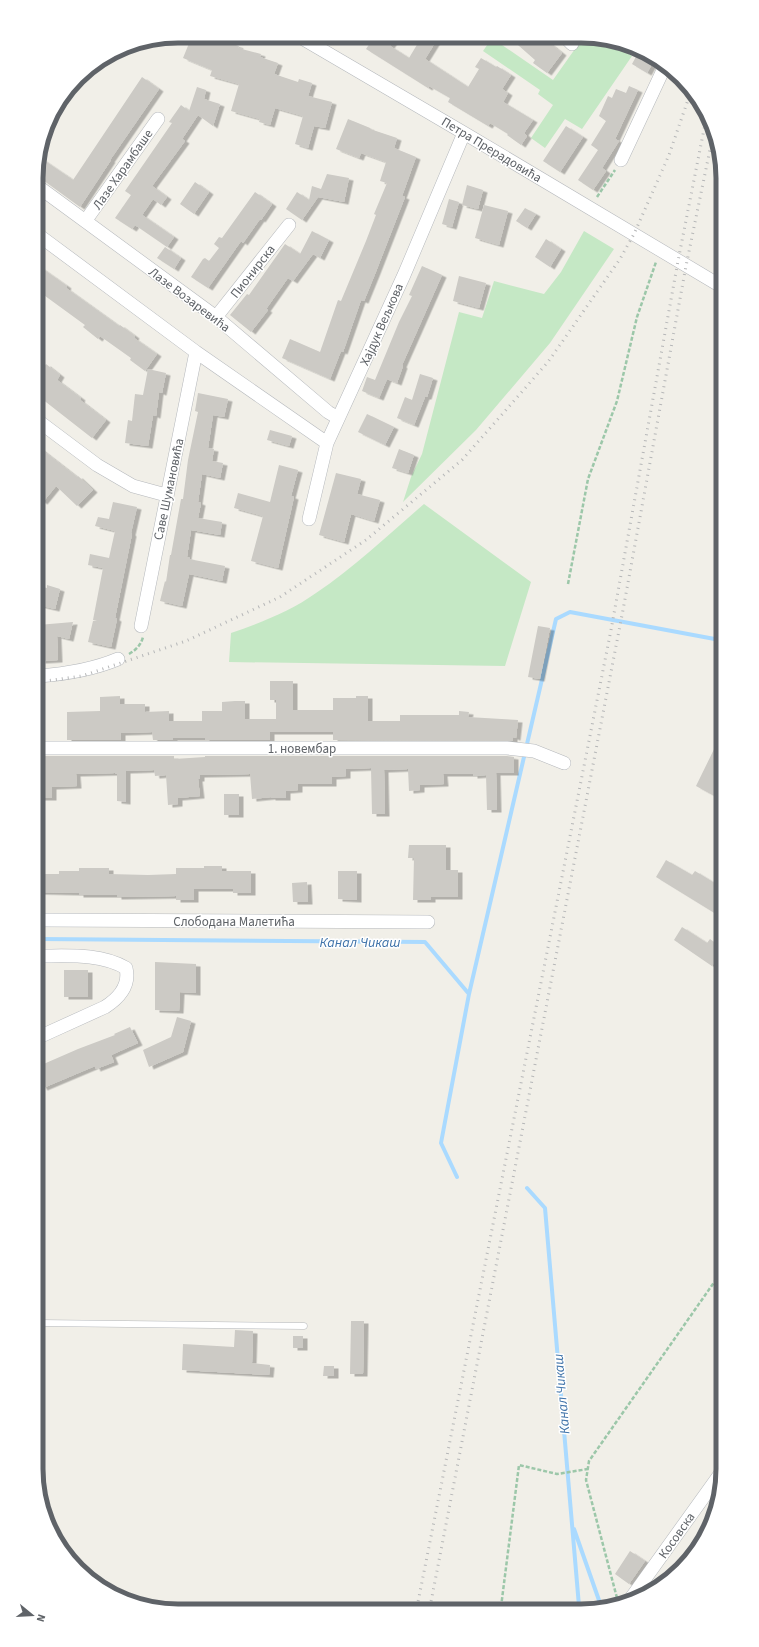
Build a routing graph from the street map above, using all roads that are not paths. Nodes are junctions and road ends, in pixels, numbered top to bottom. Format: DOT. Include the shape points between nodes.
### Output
graph roads {
  1 [pos="310,43"];
  2 [pos="663,71"];
  3 [pos="158,119"];
  4 [pos="464,132"];
  5 [pos="621,160"];
  6 [pos="43,189"];
  7 [pos="86,220"];
  8 [pos="289,225"];
  9 [pos="43,239"];
  10 [pos="716,283"];
  11 [pos="216,317"];
  12 [pos="196,352"];
  13 [pos="338,418"];
  14 [pos="43,424"];
  15 [pos="327,443"];
  16 [pos="166,495"];
  17 [pos="309,519"];
  18 [pos="141,626"];
  19 [pos="118,659"];
  20 [pos="43,676"];
  21 [pos="43,748"];
  22 [pos="564,763"];
  23 [pos="43,920"];
  24 [pos="428,922"];
  25 [pos="43,956"];
  26 [pos="43,1035"];
  27 [pos="43,1323"];
  28 [pos="304,1326"];
  29 [pos="716,1479"];
  30 [pos="626,1596"];
  1 -- 4 [label="street, Петра Прерадовића"];
  2 -- 5 [label="street"];
  3 -- 7 [label="street, Лазе Харамбаше"];
  4 -- 10 [label="street, Петра Прерадовића"];
  4 -- 13 [label="street, Хајдук Вељкова" via="404,274"];
  6 -- 7 [label="street, Лазе Возаревића"];
  7 -- 11 [label="street, Лазе Возаревића"];
  8 -- 11 [label="street, Пионирска"];
  9 -- 12 [label="street"];
  11 -- 13 [label="street, Лазе Возаревића"];
  12 -- 15 [label="street"];
  12 -- 16 [label="street, Саве Шумановића"];
  13 -- 15 [label="street, Хајдук Вељкова"];
  14 -- 16 [label="street" via="97,465 133,486"];
  15 -- 17 [label="street, Хајдук Вељкова"];
  16 -- 18 [label="street, Саве Шумановића"];
  19 -- 20 [label="street" via="79,672"];
  21 -- 22 [label="street, 1. новембар" via="507,748 534,751"];
  23 -- 24 [label="street, Слободана Малетића"];
  25 -- 26 [label="street" via="108,959 126,968 128,974 122,991 115,1000"];
  27 -- 28 [label="lane"];
  29 -- 30 [label="street, Косовска"];
}
